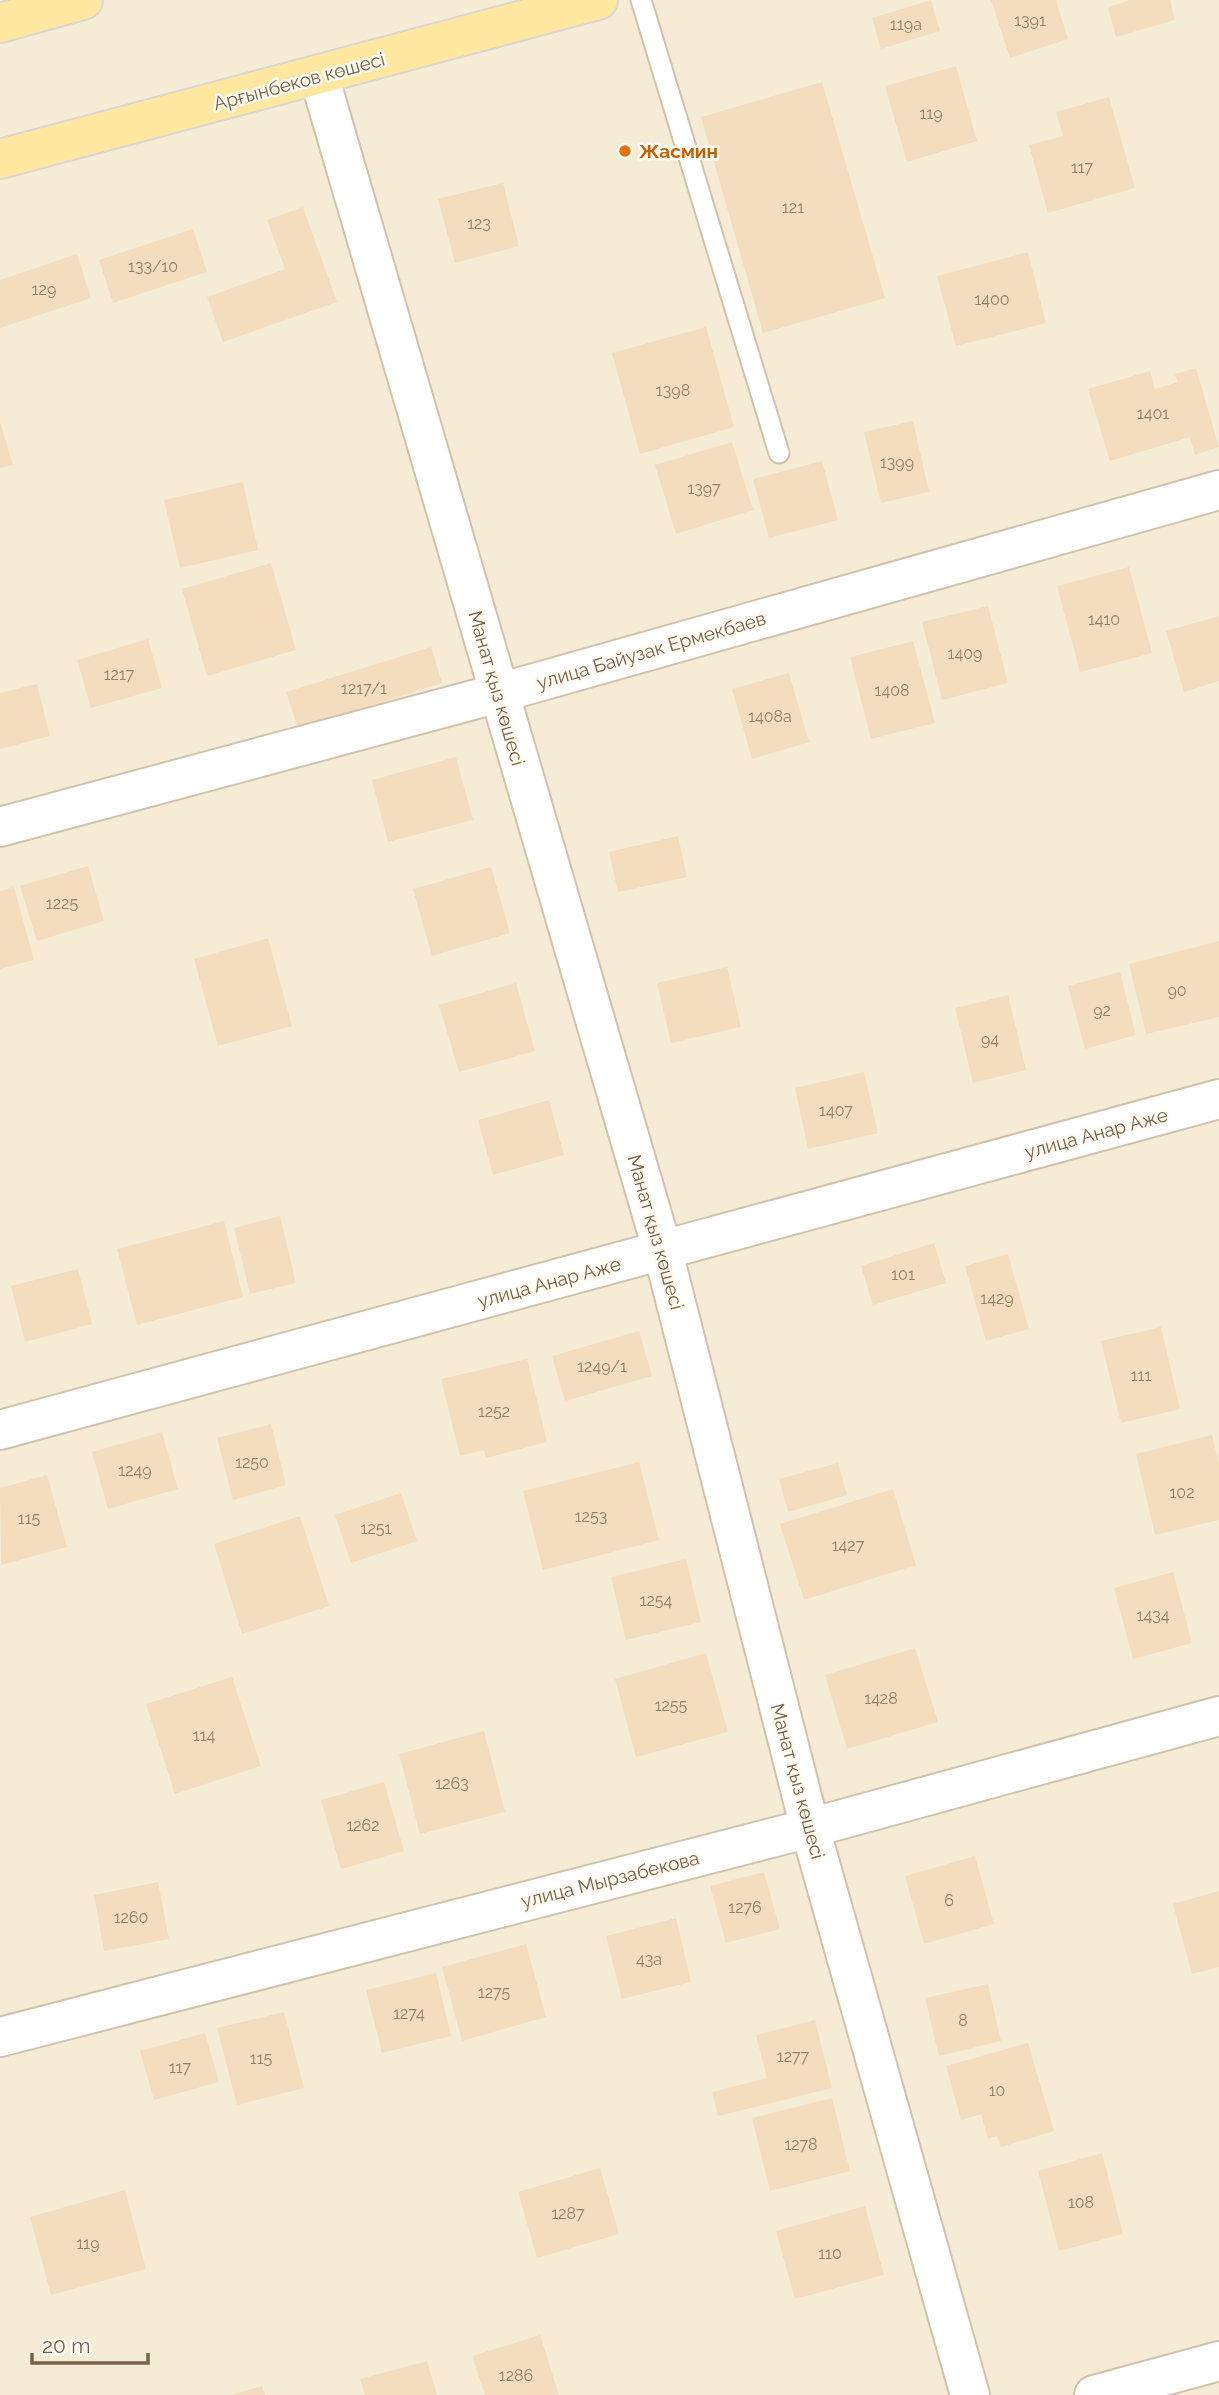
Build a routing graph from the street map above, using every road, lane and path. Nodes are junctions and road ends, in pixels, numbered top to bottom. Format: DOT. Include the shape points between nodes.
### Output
graph roads {
  1 [pos="83,0"];
  2 [pos="598,0"];
  3 [pos="640,0"];
  4 [pos="0,23"];
  5 [pos="319,76"];
  6 [pos="0,159"];
  7 [pos="779,453"];
  8 [pos="1219,490"];
  9 [pos="499,693"];
  10 [pos="0,827"];
  11 [pos="1219,1099"];
  12 [pos="663,1252"];
  13 [pos="0,1430"];
  14 [pos="1219,1716"];
  15 [pos="810,1828"];
  16 [pos="0,2037"];
  17 [pos="1219,2361"];
  18 [pos="970,2395"];
  19 [pos="1094,2395"];
  1 -- 4 [label="main road"];
  2 -- 5 [label="main road, Арғынбеков көшесі"];
  3 -- 7 [label="lane"];
  5 -- 6 [label="main road, Арғынбеков көшесі"];
  5 -- 9 [label="street, Манат қыз көшесі"];
  8 -- 9 [label="street, улица Байузак Ермекбаев"];
  9 -- 10 [label="street, улица Байузак Ермекбаев"];
  9 -- 12 [label="street, Манат қыз көшесі"];
  11 -- 12 [label="street, улица Анар Аже"];
  12 -- 13 [label="street, улица Анар Аже"];
  12 -- 15 [label="street, Манат қыз көшесі"];
  14 -- 15 [label="street, улица Мырзабекова"];
  15 -- 16 [label="street, улица Мырзабекова"];
  15 -- 18 [label="street, Манат қыз көшесі"];
  17 -- 19 [label="street"];
}
